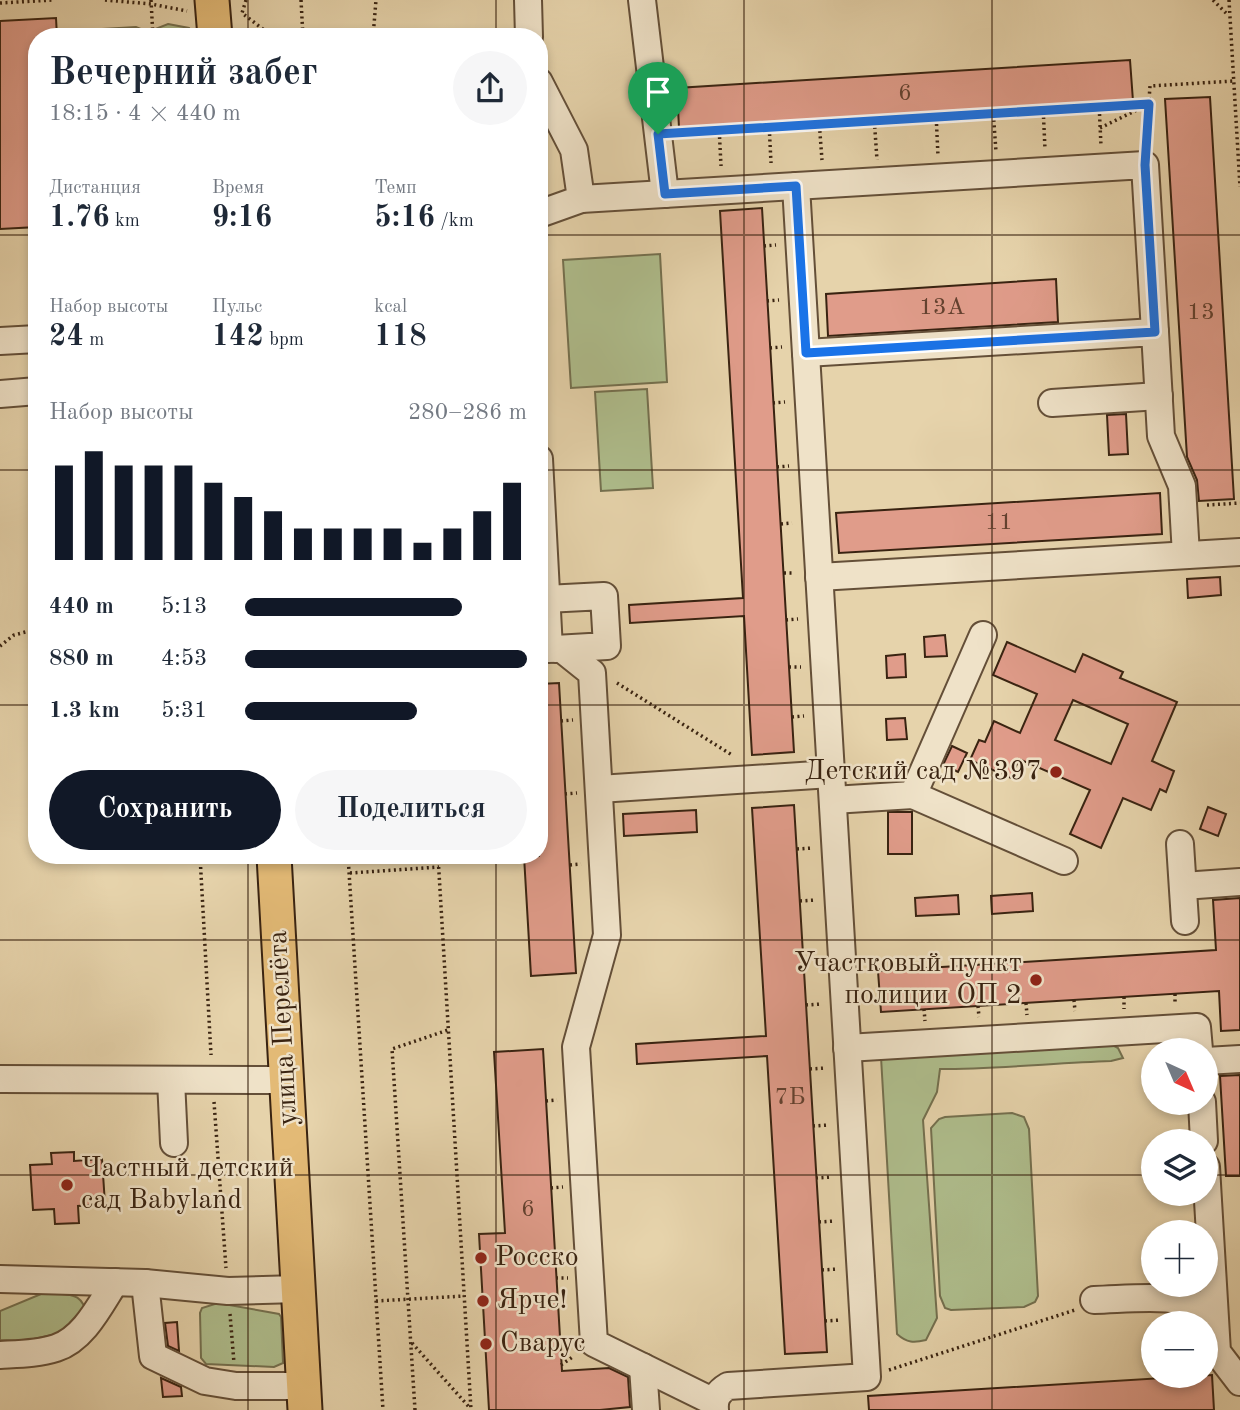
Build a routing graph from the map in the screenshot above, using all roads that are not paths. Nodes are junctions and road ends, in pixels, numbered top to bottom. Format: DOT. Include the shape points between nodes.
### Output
graph roads {
  1 [pos="528,0"];
  2 [pos="642,0"];
  3 [pos="529,28"];
  4 [pos="548,99"];
  5 [pos="784,187"];
  6 [pos="665,194"];
  7 [pos="581,199"];
  8 [pos="548,211"];
  9 [pos="1155,332"];
  10 [pos="28,339"];
  11 [pos="0,341"];
  12 [pos="806,353"];
  13 [pos="28,392"];
  14 [pos="0,394"];
  15 [pos="1158,396"];
  16 [pos="1052,403"];
  17 [pos="1240,552"];
  18 [pos="1186,555"];
  19 [pos="819,577"];
  20 [pos="548,599"];
  21 [pos="548,624"];
  22 [pos="983,635"];
  23 [pos="550,649"];
  24 [pos="832,787"];
  25 [pos="599,789"];
  26 [pos="913,796"];
  27 [pos="1180,844"];
  28 [pos="1064,861"];
  29 [pos="274,864"];
  30 [pos="1240,882"];
  31 [pos="1183,886"];
  32 [pos="1185,921"];
  33 [pos="1198,1038"];
  34 [pos="848,1048"];
  35 [pos="1240,1059"];
  36 [pos="1218,1060"];
  37 [pos="0,1079"];
  38 [pos="171,1080"];
  39 [pos="286,1080"];
  40 [pos="174,1143"];
  41 [pos="1208,1206"];
  42 [pos="0,1279"];
  43 [pos="115,1282"];
  44 [pos="145,1283"];
  45 [pos="298,1289"];
  46 [pos="1094,1300"];
  47 [pos="1214,1311"];
  48 [pos="1218,1353"];
  49 [pos="0,1355"];
  50 [pos="643,1367"];
  51 [pos="1240,1382"];
  52 [pos="304,1398"];
  53 [pos="714,1406"];
  54 [pos="646,1410"];
  1 -- 3 [label="lane"];
  2 -- 6 [label="lane"];
  4 -- 7 [label="lane" via="574,150"];
  5 -- 6 [label="lane"];
  5 -- 9 [label="lane" via="1145,165"];
  5 -- 12 [label="lane"];
  6 -- 7 [label="lane"];
  7 -- 8 [label="lane"];
  9 -- 12 [label="lane"];
  9 -- 15 [label="lane"];
  10 -- 11 [label="lane"];
  12 -- 19 [label="lane"];
  13 -- 14 [label="lane"];
  15 -- 16 [label="lane"];
  15 -- 18 [label="lane" via="1161,436 1182,486"];
  17 -- 18 [label="lane"];
  18 -- 19 [label="lane"];
  19 -- 24 [label="lane"];
  20 -- 23 [label="lane" via="604,596 607,646"];
  21 -- 23 [label="lane"];
  22 -- 26 [label="lane"];
  23 -- 25 [label="lane" via="592,673"];
  24 -- 25 [label="lane" via="768,778"];
  24 -- 26 [label="lane"];
  24 -- 34 [label="lane"];
  25 -- 50 [label="lane" via="607,935 576,1047 594,1343"];
  26 -- 28 [label="lane"];
  27 -- 31 [label="lane"];
  29 -- 39 [label="main road, улица Перелёта"];
  30 -- 31 [label="lane"];
  31 -- 32 [label="lane"];
  33 -- 34 [label="lane" via="1197,1027"];
  34 -- 53 [label="lane" via="867,1377 728,1385 719,1391"];
  35 -- 36 [label="lane"];
  37 -- 38 [label="lane"];
  38 -- 39 [label="lane"];
  38 -- 40 [label="lane"];
  39 -- 45 [label="main road, улица Перелёта"];
  41 -- 47 [label="lane"];
  42 -- 43 [label="lane"];
  43 -- 44 [label="lane"];
  43 -- 49 [label="lane" via="90,1320 58,1348"];
  44 -- 45 [label="lane" via="228,1291"];
  44 -- 52 [label="lane" via="153,1356 205,1381"];
  45 -- 52 [label="main road, улица Перелёта"];
  46 -- 47 [label="lane" via="1180,1298"];
  48 -- 51 [label="lane"];
  50 -- 53 [label="lane"];
  50 -- 54 [label="lane"];
}
